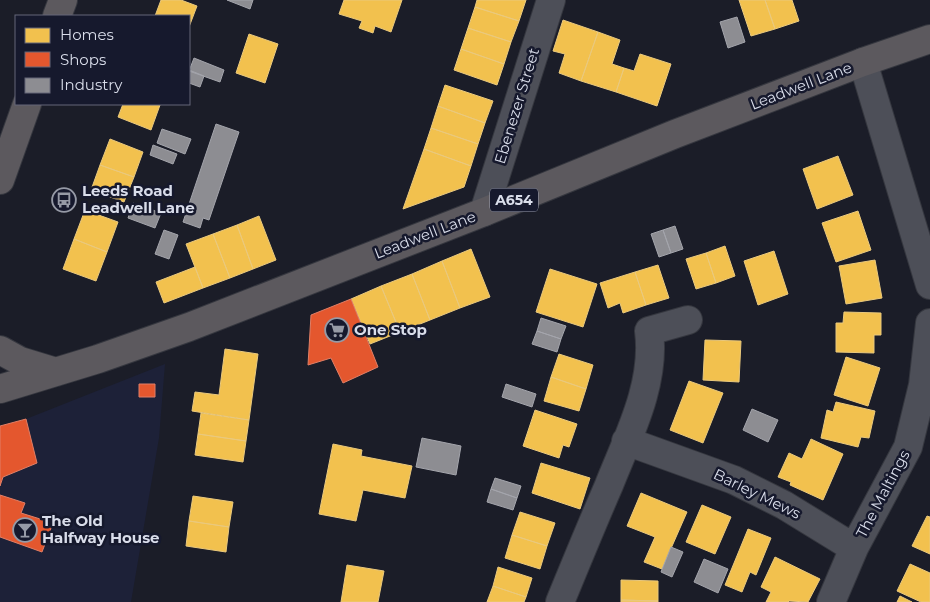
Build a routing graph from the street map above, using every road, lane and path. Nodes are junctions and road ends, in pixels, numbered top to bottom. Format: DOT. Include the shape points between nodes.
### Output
graph roads {
  1 [pos="63,0"];
  2 [pos="551,0"];
  3 [pos="57,15"];
  4 [pos="930,39"];
  5 [pos="863,62"];
  6 [pos="27,105"];
  7 [pos="0,180"];
  8 [pos="484,212"];
  9 [pos="930,285"];
  10 [pos="688,320"];
  11 [pos="930,323"];
  12 [pos="0,350"];
  13 [pos="56,372"];
  14 [pos="0,389"];
  15 [pos="626,441"];
  16 [pos="854,548"];
  17 [pos="560,602"];
  18 [pos="831,602"];
  1 -- 3 [label="main road"];
  2 -- 8 [label="street, Ebenezer Street"];
  4 -- 5 [label="main road, Leadwell Lane / A654"];
  5 -- 8 [label="main road, Leadwell Lane / A654"];
  5 -- 9 [label="street"];
  6 -- 7 [label="main road"];
  8 -- 13 [label="main road, Leadwell Lane / A654" via="189,326"];
  10 -- 15 [label="street" via="649,331 650,356 645,390"];
  11 -- 16 [label="street, The Maltings" via="923,385 908,446"];
  12 -- 13 [label="main road" via="20,361"];
  13 -- 14 [label="main road, Leadwell Lane / A654"];
  15 -- 16 [label="street, Barley Mews" via="734,480 784,505"];
  15 -- 17 [label="street"];
  16 -- 18 [label="street, The Maltings"];
}
